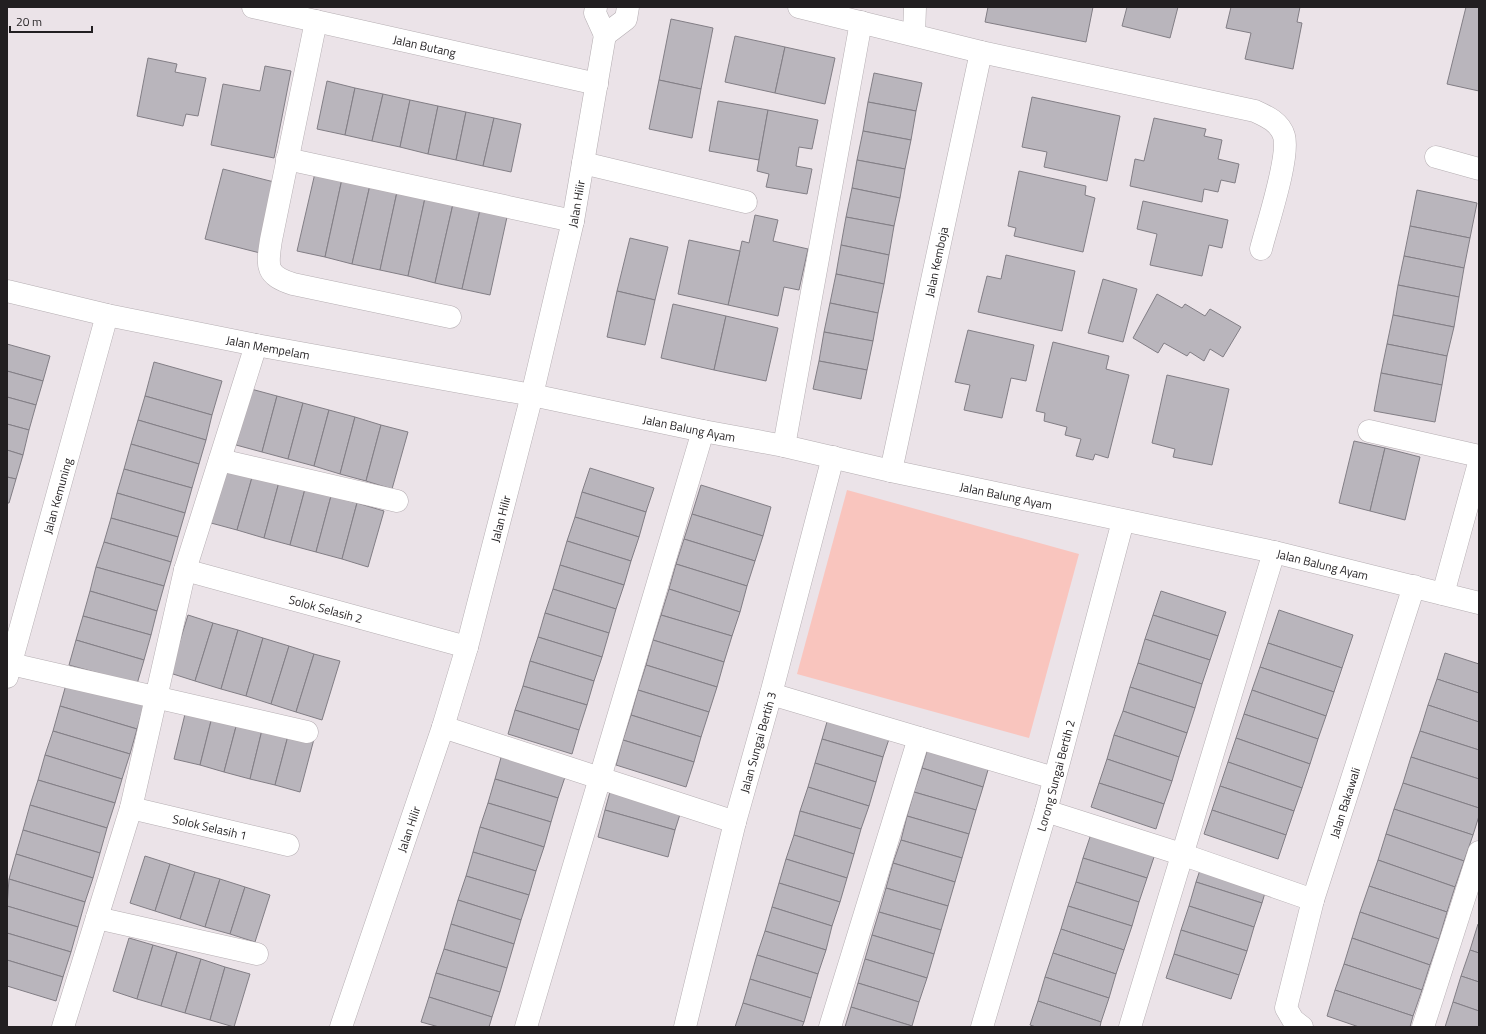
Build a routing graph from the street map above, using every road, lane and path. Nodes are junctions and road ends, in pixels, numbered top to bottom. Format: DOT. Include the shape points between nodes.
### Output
graph roads {
  1 [pos="628,7"];
  2 [pos="799,7"];
  3 [pos="915,7"];
  4 [pos="259,8"];
  5 [pos="596,10"];
  6 [pos="316,21"];
  7 [pos="861,22"];
  8 [pos="605,35"];
  9 [pos="914,35"];
  10 [pos="982,52"];
  11 [pos="597,84"];
  12 [pos="1436,157"];
  13 [pos="287,159"];
  14 [pos="583,163"];
  15 [pos="1479,169"];
  16 [pos="746,202"];
  17 [pos="573,221"];
  18 [pos="1261,249"];
  19 [pos="7,291"];
  20 [pos="107,314"];
  21 [pos="450,318"];
  22 [pos="256,345"];
  23 [pos="532,395"];
  24 [pos="703,431"];
  25 [pos="1369,431"];
  26 [pos="784,446"];
  27 [pos="1479,456"];
  28 [pos="833,457"];
  29 [pos="220,460"];
  30 [pos="1479,463"];
  31 [pos="891,472"];
  32 [pos="397,501"];
  33 [pos="1123,521"];
  34 [pos="1274,552"];
  35 [pos="185,570"];
  36 [pos="1414,586"];
  37 [pos="1443,594"];
  38 [pos="1479,603"];
  39 [pos="467,647"];
  40 [pos="9,671"];
  41 [pos="771,694"];
  42 [pos="156,696"];
  43 [pos="443,727"];
  44 [pos="307,732"];
  45 [pos="918,738"];
  46 [pos="600,778"];
  47 [pos="1054,778"];
  48 [pos="131,808"];
  49 [pos="1046,811"];
  50 [pos="735,822"];
  51 [pos="288,845"];
  52 [pos="1479,852"];
  53 [pos="1181,854"];
  54 [pos="1313,900"];
  55 [pos="97,918"];
  56 [pos="257,954"];
  57 [pos="1298,1023"];
  58 [pos="63,1027"];
  59 [pos="341,1027"];
  60 [pos="526,1027"];
  61 [pos="685,1027"];
  62 [pos="830,1027"];
  63 [pos="982,1027"];
  64 [pos="1130,1027"];
  65 [pos="1423,1027"];
  1 -- 8 [label="street" via="626,19"];
  2 -- 7 [label="street"];
  3 -- 9 [label="street"];
  4 -- 6 [label="street, Jalan Butang"];
  5 -- 8 [label="street"];
  6 -- 11 [label="street, Jalan Butang"];
  6 -- 13 [label="street"];
  7 -- 9 [label="street"];
  7 -- 26 [label="street"];
  8 -- 11 [label="street, Jalan Hilir"];
  9 -- 10 [label="street"];
  10 -- 18 [label="street" via="1255,111 1273,120 1284,135 1285,157"];
  10 -- 31 [label="street, Jalan Kemboja"];
  11 -- 14 [label="street, Jalan Hilir"];
  12 -- 15 [label="street"];
  13 -- 17 [label="street"];
  13 -- 21 [label="street" via="268,258 271,273 293,284"];
  14 -- 16 [label="street"];
  14 -- 17 [label="street, Jalan Hilir"];
  17 -- 23 [label="street, Jalan Hilir"];
  19 -- 20 [label="street, Jalan Mempelam"];
  20 -- 22 [label="street, Jalan Mempelam"];
  20 -- 40 [label="street, Jalan Kemuning"];
  22 -- 23 [label="street, Jalan Mempelam"];
  22 -- 29 [label="street"];
  23 -- 24 [label="street, Jalan Balung Ayam"];
  23 -- 39 [label="street, Jalan Hilir"];
  24 -- 26 [label="street, Jalan Balung Ayam"];
  24 -- 46 [label="street"];
  25 -- 27 [label="street"];
  26 -- 28 [label="street, Jalan Balung Ayam"];
  28 -- 31 [label="street, Jalan Balung Ayam"];
  28 -- 41 [label="street, Jalan Sungai Bertih 3"];
  29 -- 32 [label="street"];
  29 -- 35 [label="street"];
  30 -- 37 [label="street"];
  31 -- 33 [label="street, Jalan Balung Ayam"];
  33 -- 34 [label="street, Jalan Balung Ayam"];
  33 -- 47 [label="street, Lorong Sungai Bertih 2"];
  34 -- 36 [label="street, Jalan Balung Ayam"];
  34 -- 53 [label="street"];
  35 -- 39 [label="street, Solok Selasih 2"];
  35 -- 42 [label="street"];
  36 -- 37 [label="street, Jalan Balung Ayam"];
  36 -- 54 [label="street, Jalan Bakawali"];
  37 -- 38 [label="street, Jalan Balung Ayam"];
  39 -- 43 [label="street, Jalan Hilir"];
  40 -- 42 [label="street"];
  41 -- 45 [label="street"];
  41 -- 50 [label="street, Jalan Sungai Bertih 3"];
  42 -- 44 [label="street"];
  42 -- 48 [label="street"];
  43 -- 46 [label="street"];
  43 -- 59 [label="street, Jalan Hilir"];
  45 -- 47 [label="street"];
  45 -- 62 [label="street"];
  46 -- 50 [label="street"];
  46 -- 60 [label="street"];
  47 -- 49 [label="street, Lorong Sungai Bertih 2"];
  48 -- 51 [label="street, Solok Selasih 1"];
  48 -- 55 [label="street"];
  49 -- 53 [label="street"];
  49 -- 63 [label="street, Lorong Sungai Bertih 2"];
  50 -- 61 [label="street, Jalan Sungai Bertih 3"];
  52 -- 65 [label="street"];
  53 -- 54 [label="street"];
  53 -- 64 [label="street"];
  54 -- 57 [label="street, Jalan Bakawali" via="1286,1008"];
  55 -- 56 [label="street"];
  55 -- 58 [label="street"];
}
